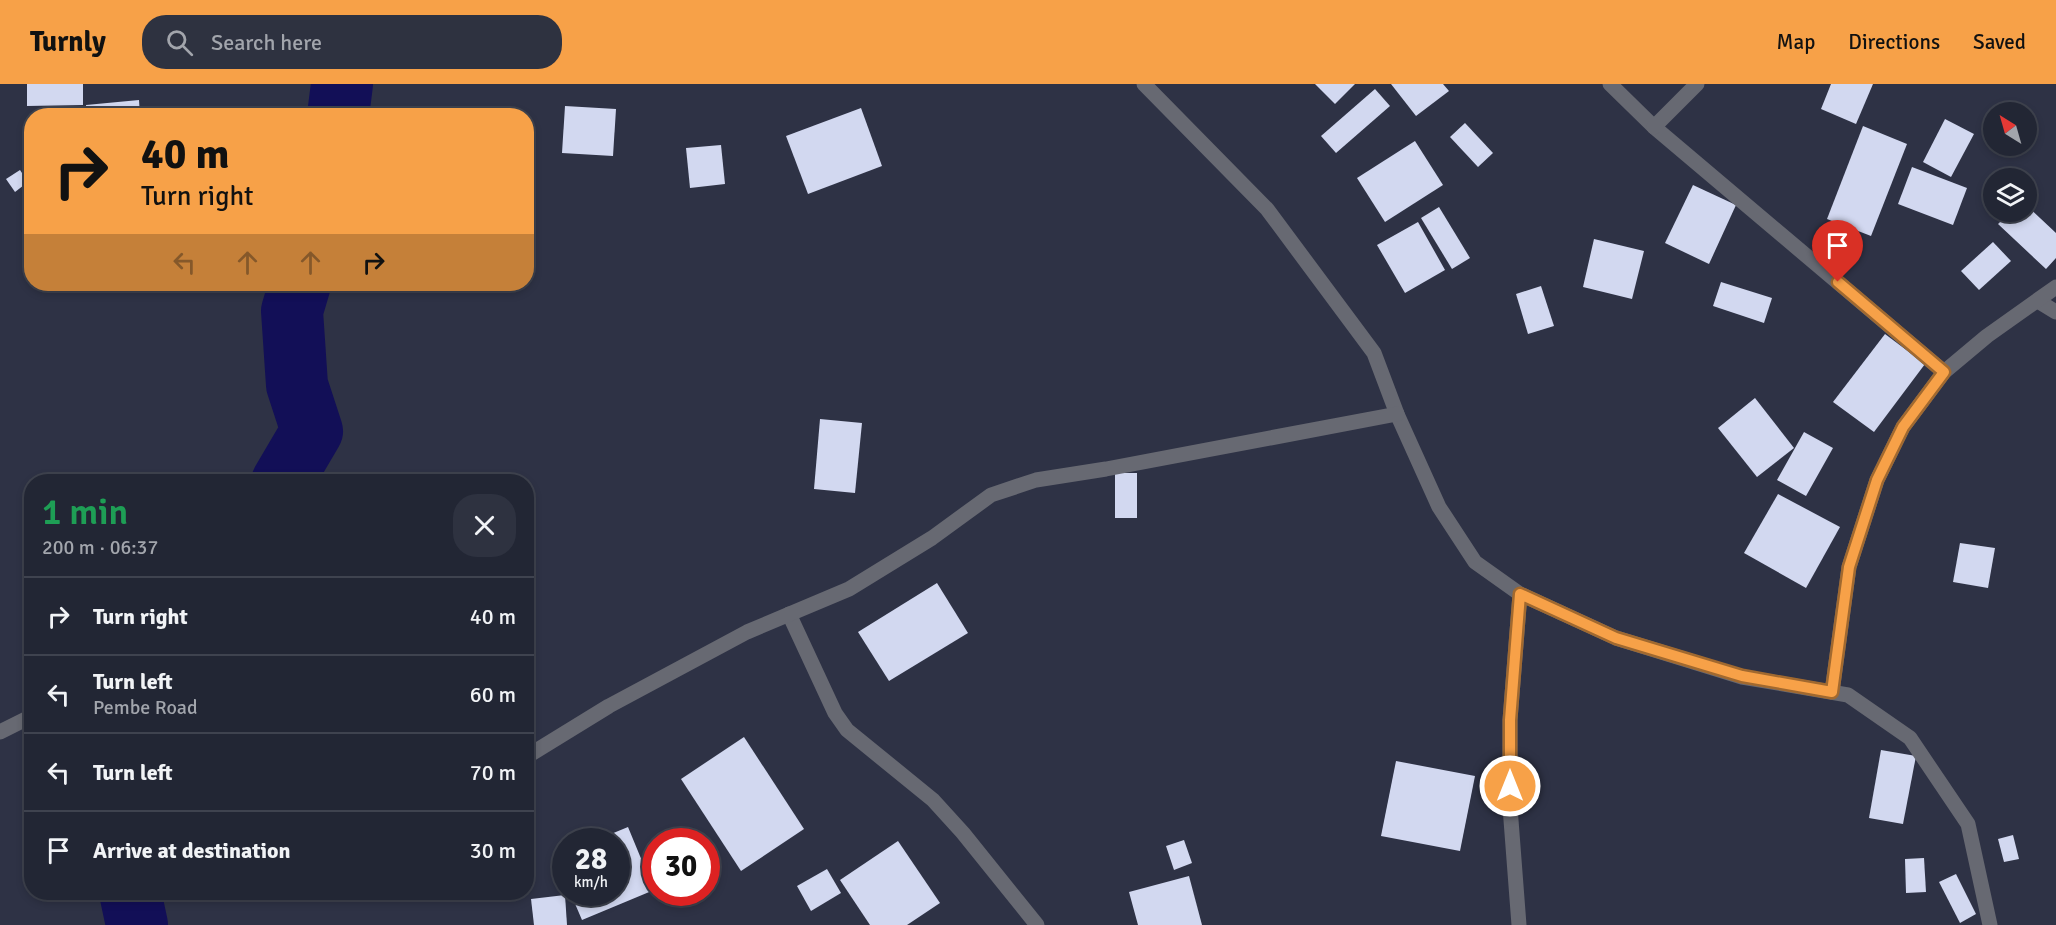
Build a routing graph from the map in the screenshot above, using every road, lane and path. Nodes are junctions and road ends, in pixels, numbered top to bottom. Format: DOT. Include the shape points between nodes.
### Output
graph roads {
  1 [pos="1144,84"];
  2 [pos="1610,84"];
  3 [pos="1697,84"];
  4 [pos="1654,127"];
  5 [pos="2056,286"];
  6 [pos="2038,301"];
  7 [pos="2056,312"];
  8 [pos="1944,372"];
  9 [pos="1397,414"];
  10 [pos="1520,594"];
  11 [pos="789,614"];
  12 [pos="1832,692"];
  13 [pos="24,720"];
  14 [pos="0,732"];
  15 [pos="534,752"];
  16 [pos="1037,925"];
  17 [pos="1519,925"];
  18 [pos="1989,925"];
  1 -- 9 [label="street" via="1267,209 1374,353"];
  2 -- 4 [label="street"];
  3 -- 4 [label="street"];
  4 -- 8 [label="street"];
  5 -- 6 [label="street"];
  6 -- 7 [label="street"];
  6 -- 8 [label="street"];
  8 -- 12 [label="street" via="1903,427 1877,480 1849,567"];
  9 -- 10 [label="street" via="1439,507 1475,562"];
  9 -- 11 [label="street" via="1036,480 991,495 849,590"];
  10 -- 12 [label="street" via="1616,638 1742,676"];
  10 -- 17 [label="street" via="1510,720 1510,807"];
  11 -- 15 [label="street" via="747,632 619,701"];
  11 -- 16 [label="street" via="835,713 848,730 933,801"];
  12 -- 18 [label="street" via="1848,695 1910,738 1917,748 1968,824"];
  13 -- 14 [label="street"];
}
